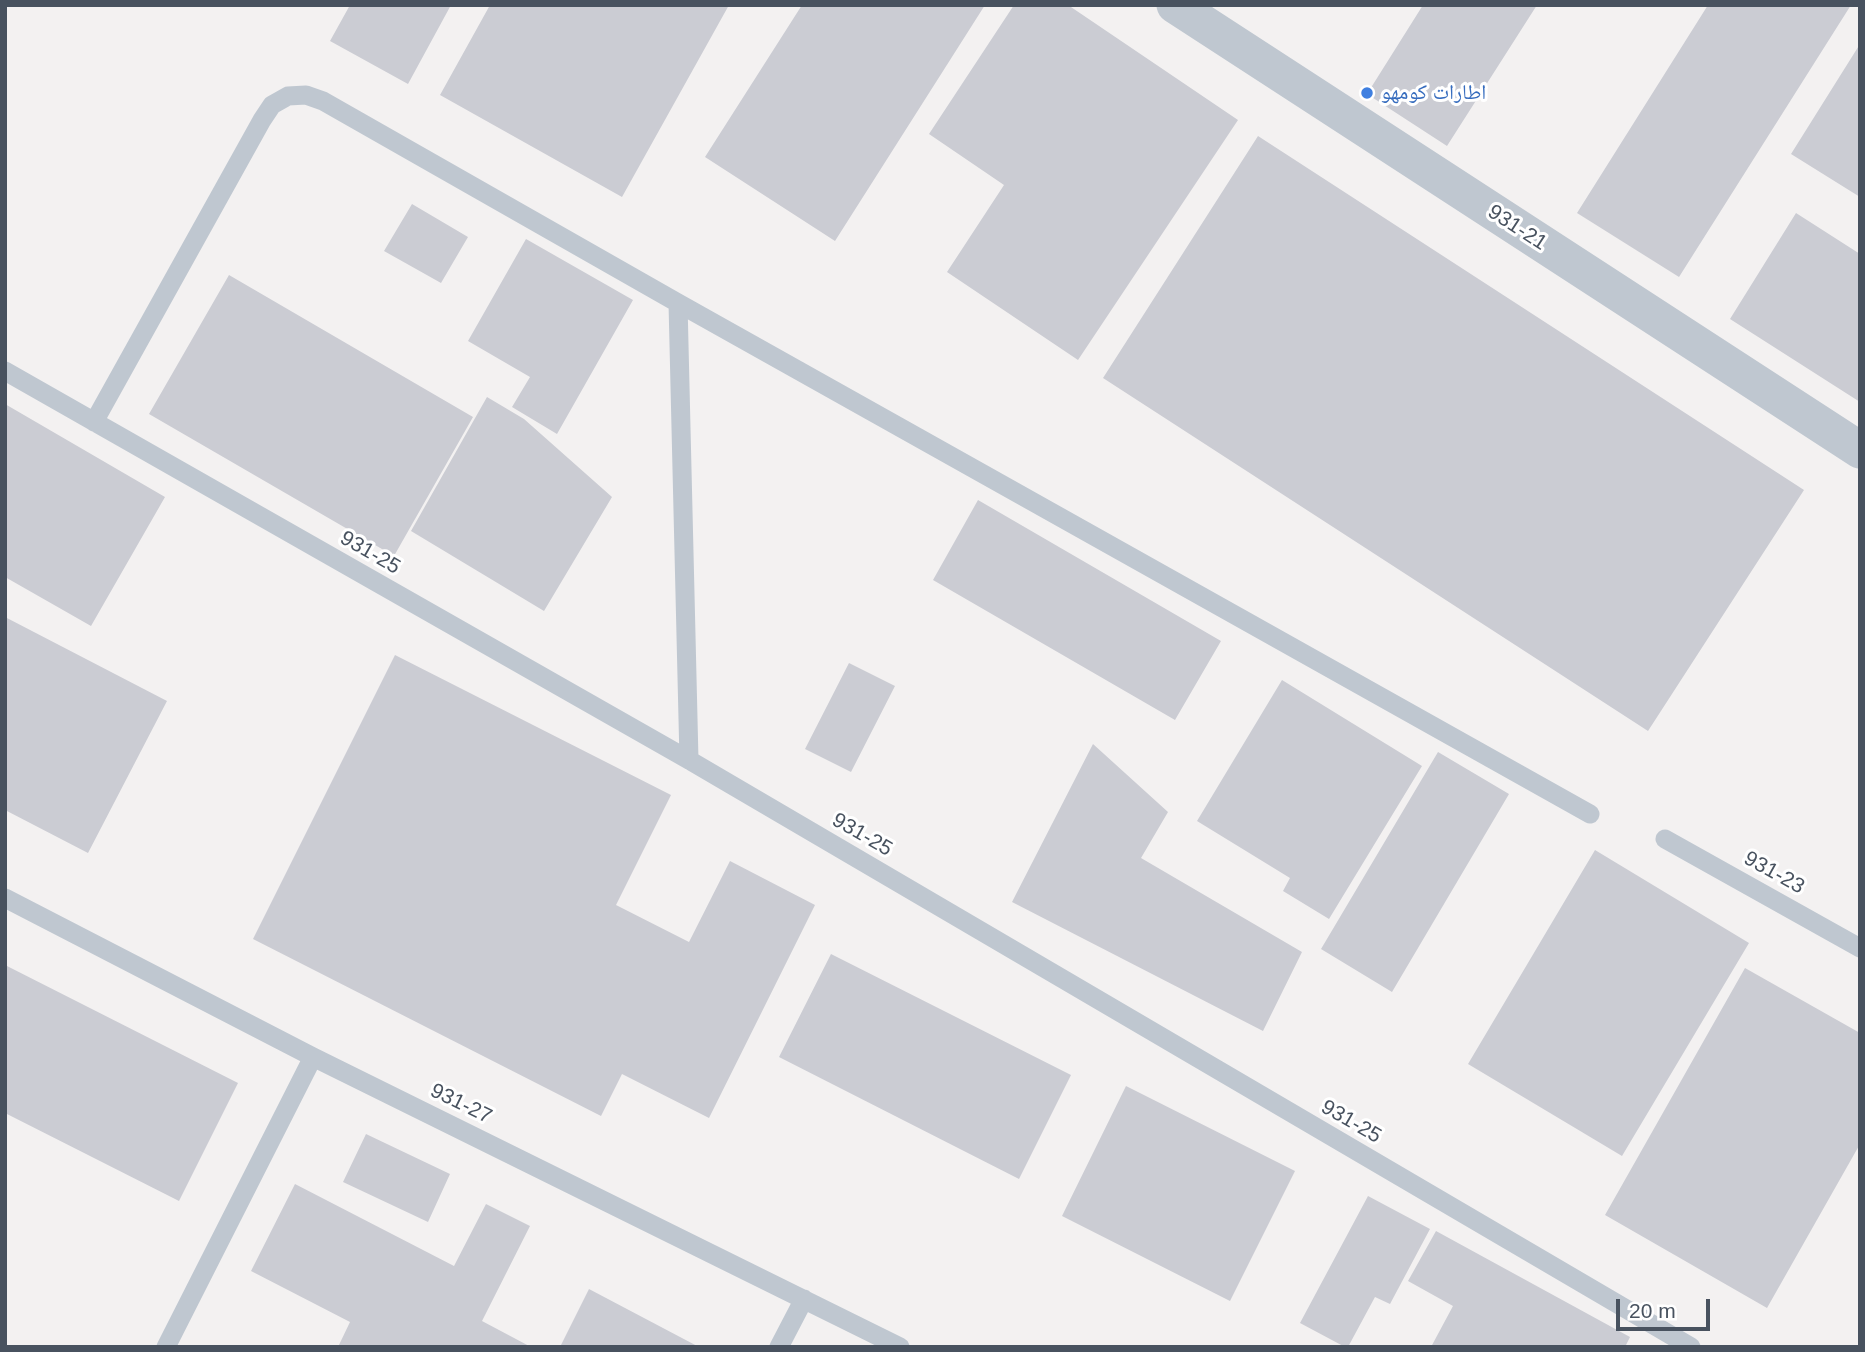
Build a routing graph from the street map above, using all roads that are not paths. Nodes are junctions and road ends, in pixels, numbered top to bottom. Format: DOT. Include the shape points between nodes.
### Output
graph roads {
  1 [pos="1175,5"];
  2 [pos="678,303"];
  3 [pos="5,371"];
  4 [pos="94,422"];
  5 [pos="1860,450"];
  6 [pos="689,760"];
  7 [pos="1590,814"];
  8 [pos="1665,839"];
  9 [pos="5,898"];
  10 [pos="1860,948"];
  11 [pos="313,1057"];
  12 [pos="804,1299"];
  13 [pos="166,1347"];
  14 [pos="779,1347"];
  15 [pos="900,1347"];
  16 [pos="1691,1347"];
  1 -- 5 [label="street, 931-21"];
  2 -- 4 [label="lane" via="323,101 306,95 288,96 272,105 262,120"];
  2 -- 6 [label="lane"];
  2 -- 7 [label="lane"];
  3 -- 4 [label="lane, 931-25"];
  4 -- 6 [label="lane, 931-25"];
  6 -- 16 [label="lane, 931-25"];
  8 -- 10 [label="lane, 931-23"];
  9 -- 11 [label="lane, 931-27"];
  11 -- 12 [label="lane, 931-27"];
  11 -- 13 [label="lane"];
  12 -- 14 [label="lane"];
  12 -- 15 [label="lane, 931-27"];
}
